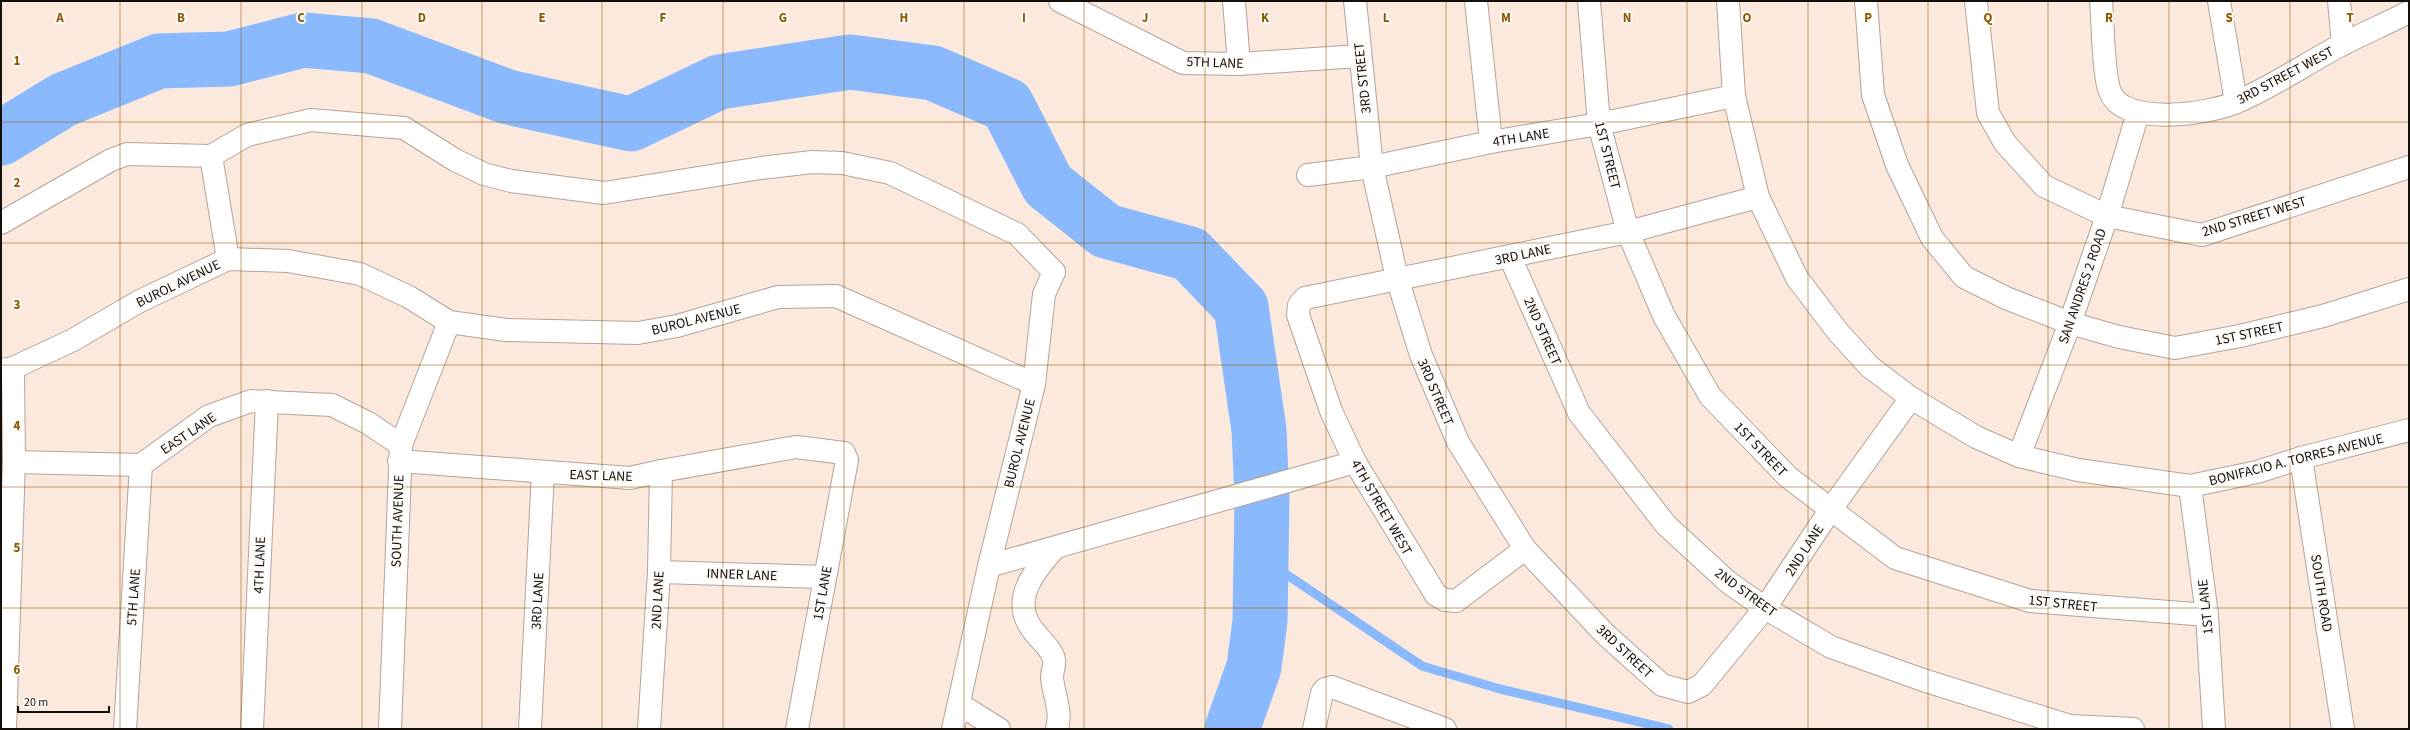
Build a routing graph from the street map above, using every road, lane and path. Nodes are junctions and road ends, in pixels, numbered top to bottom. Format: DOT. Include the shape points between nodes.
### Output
graph roads {
  1 [pos="1060,1"];
  2 [pos="1234,1"];
  3 [pos="1355,1"];
  4 [pos="1476,1"];
  5 [pos="1589,1"];
  6 [pos="1728,1"];
  7 [pos="1866,1"];
  8 [pos="1976,1"];
  9 [pos="2101,1"];
  10 [pos="2219,1"];
  11 [pos="2339,1"];
  12 [pos="2409,12"];
  13 [pos="2343,44"];
  14 [pos="1359,56"];
  15 [pos="1239,64"];
  16 [pos="1734,96"];
  17 [pos="2236,102"];
  18 [pos="2138,113"];
  19 [pos="1599,124"];
  20 [pos="1491,142"];
  21 [pos="211,156"];
  22 [pos="1372,167"];
  23 [pos="2409,167"];
  24 [pos="1308,175"];
  25 [pos="1758,197"];
  26 [pos="2106,216"];
  27 [pos="1,223"];
  28 [pos="1628,232"];
  29 [pos="1510,257"];
  30 [pos="228,259"];
  31 [pos="1397,278"];
  32 [pos="2409,289"];
  33 [pos="1298,315"];
  34 [pos="450,322"];
  35 [pos="2070,323"];
  36 [pos="7,369"];
  37 [pos="1034,384"];
  38 [pos="1911,398"];
  39 [pos="266,401"];
  40 [pos="2409,430"];
  41 [pos="400,453"];
  42 [pos="2019,456"];
  43 [pos="847,457"];
  44 [pos="2301,458"];
  45 [pos="14,462"];
  46 [pos="1355,462"];
  47 [pos="141,465"];
  48 [pos="661,471"];
  49 [pos="543,472"];
  50 [pos="2190,486"];
  51 [pos="1831,509"];
  52 [pos="1526,549"];
  53 [pos="1053,550"];
  54 [pos="989,566"];
  55 [pos="659,572"];
  56 [pos="824,577"];
  57 [pos="1766,608"];
  58 [pos="2207,615"];
  59 [pos="1688,692"];
  60 [pos="959,704"];
  61 [pos="1422,725"];
  62 [pos="5,729"];
  63 [pos="125,729"];
  64 [pos="252,729"];
  65 [pos="390,729"];
  66 [pos="530,729"];
  67 [pos="649,729"];
  68 [pos="797,729"];
  69 [pos="953,729"];
  70 [pos="999,729"];
  71 [pos="1057,729"];
  72 [pos="1314,729"];
  73 [pos="1445,729"];
  74 [pos="2133,729"];
  75 [pos="2214,729"];
  76 [pos="2344,729"];
  1 -- 15 [label="street, 5TH LANE" via="1183,63"];
  2 -- 15 [label="street"];
  3 -- 14 [label="street, 3RD STREET"];
  4 -- 20 [label="street"];
  5 -- 19 [label="street, 1ST STREET"];
  6 -- 16 [label="street, BONIFACIO A. TORRES AVENUE"];
  7 -- 35 [label="street, 1ST STREET" via="1873,95 1896,165 1932,238 1964,277 2006,298"];
  8 -- 26 [label="street, 2ND STREET WEST" via="1988,113 1994,126 2005,143 2044,186"];
  9 -- 18 [label="street, 3RD STREET WEST" via="2110,92 2120,105"];
  10 -- 17 [label="street"];
  11 -- 13 [label="street"];
  12 -- 13 [label="street, 3RD STREET WEST"];
  13 -- 17 [label="street, 3RD STREET WEST"];
  14 -- 15 [label="street, 5TH LANE"];
  14 -- 22 [label="street, 3RD STREET"];
  16 -- 19 [label="street, 4TH LANE"];
  16 -- 25 [label="street, BONIFACIO A. TORRES AVENUE"];
  17 -- 18 [label="street, 3RD STREET WEST" via="2208,110 2172,114"];
  18 -- 26 [label="street, SAN ANDRES 2 ROAD"];
  19 -- 20 [label="street, 4TH LANE"];
  19 -- 28 [label="street, 1ST STREET"];
  20 -- 22 [label="street, 4TH LANE"];
  21 -- 27 [label="street" via="127,154 111,160"];
  21 -- 30 [label="street"];
  21 -- 37 [label="street" via="247,135 311,120 404,128 455,160 484,174 511,181 604,193 812,162 842,163 890,173 1017,234 1054,272 1044,294"];
  22 -- 24 [label="street, 4TH LANE"];
  22 -- 31 [label="street, 3RD STREET"];
  23 -- 26 [label="street, 2ND STREET WEST" via="2202,235"];
  25 -- 28 [label="street, 3RD LANE"];
  25 -- 38 [label="street, BONIFACIO A. TORRES AVENUE" via="1797,278 1838,332 1870,367"];
  26 -- 35 [label="street, SAN ANDRES 2 ROAD"];
  28 -- 29 [label="street, 3RD LANE"];
  28 -- 51 [label="street, 1ST STREET" via="1664,316 1710,396 1788,477"];
  29 -- 31 [label="street, 3RD LANE"];
  29 -- 57 [label="street, 2ND STREET" via="1579,413 1666,525 1728,582"];
  30 -- 34 [label="street, BUROL AVENUE" via="288,261 360,274 409,297"];
  30 -- 36 [label="street, BUROL AVENUE" via="138,302 73,340"];
  31 -- 33 [label="street, 3RD LANE" via="1305,298 1299,305"];
  31 -- 52 [label="street, 3RD STREET" via="1421,355 1458,442"];
  32 -- 35 [label="street, 1ST STREET" via="2323,316 2240,336 2175,348 2119,337"];
  33 -- 46 [label="street, 4TH STREET WEST" via="1332,411"];
  34 -- 37 [label="street, BUROL AVENUE" via="506,330 638,333 677,326 778,297 836,296"];
  34 -- 41 [label="street, SOUTH AVENUE"];
  35 -- 42 [label="street, SAN ANDRES 2 ROAD"];
  36 -- 45 [label="street"];
  37 -- 54 [label="street, BUROL AVENUE"];
  38 -- 42 [label="street, BONIFACIO A. TORRES AVENUE" via="1976,436"];
  38 -- 51 [label="street, 2ND LANE"];
  39 -- 41 [label="street, EAST LANE" via="332,405 368,423"];
  39 -- 47 [label="street, EAST LANE" via="251,400 209,416"];
  39 -- 64 [label="street, 4TH LANE"];
  40 -- 44 [label="street, BONIFACIO A. TORRES AVENUE"];
  41 -- 49 [label="street, EAST LANE"];
  41 -- 65 [label="street, SOUTH AVENUE"];
  42 -- 50 [label="street, BONIFACIO A. TORRES AVENUE" via="2078,470"];
  43 -- 48 [label="street, EAST LANE" via="844,453 796,447"];
  43 -- 56 [label="street, 1ST LANE"];
  44 -- 50 [label="street, BONIFACIO A. TORRES AVENUE" via="2257,472"];
  44 -- 76 [label="street, SOUTH ROAD"];
  45 -- 47 [label="street"];
  45 -- 62 [label="street"];
  46 -- 52 [label="street, 4TH STREET WEST" via="1419,570 1436,594 1445,600 1456,601"];
  46 -- 53 [label="street"];
  47 -- 63 [label="street, 5TH LANE"];
  48 -- 49 [label="street, EAST LANE" via="630,478"];
  48 -- 55 [label="street, 2ND LANE"];
  49 -- 66 [label="street, 3RD LANE"];
  50 -- 58 [label="street, 1ST LANE"];
  51 -- 57 [label="street, 2ND LANE"];
  51 -- 58 [label="street, 1ST STREET" via="1895,558 2030,601"];
  52 -- 59 [label="street, 3RD STREET" via="1605,634 1662,685"];
  53 -- 54 [label="street"];
  53 -- 71 [label="street" via="1032,574 1024,609 1029,625 1055,660 1052,677 1059,709"];
  54 -- 60 [label="street, BUROL AVENUE"];
  55 -- 56 [label="street, INNER LANE"];
  55 -- 67 [label="street, 2ND LANE"];
  56 -- 68 [label="street, 1ST LANE"];
  57 -- 59 [label="street, 2ND LANE" via="1702,685"];
  57 -- 74 [label="street, 2ND STREET" via="1831,647 1923,680 2070,726"];
  58 -- 75 [label="street, 1ST LANE"];
  60 -- 69 [label="street, BUROL AVENUE"];
  60 -- 70 [label="street"];
  61 -- 72 [label="street" via="1332,687 1322,693"];
  61 -- 73 [label="street"];
}
